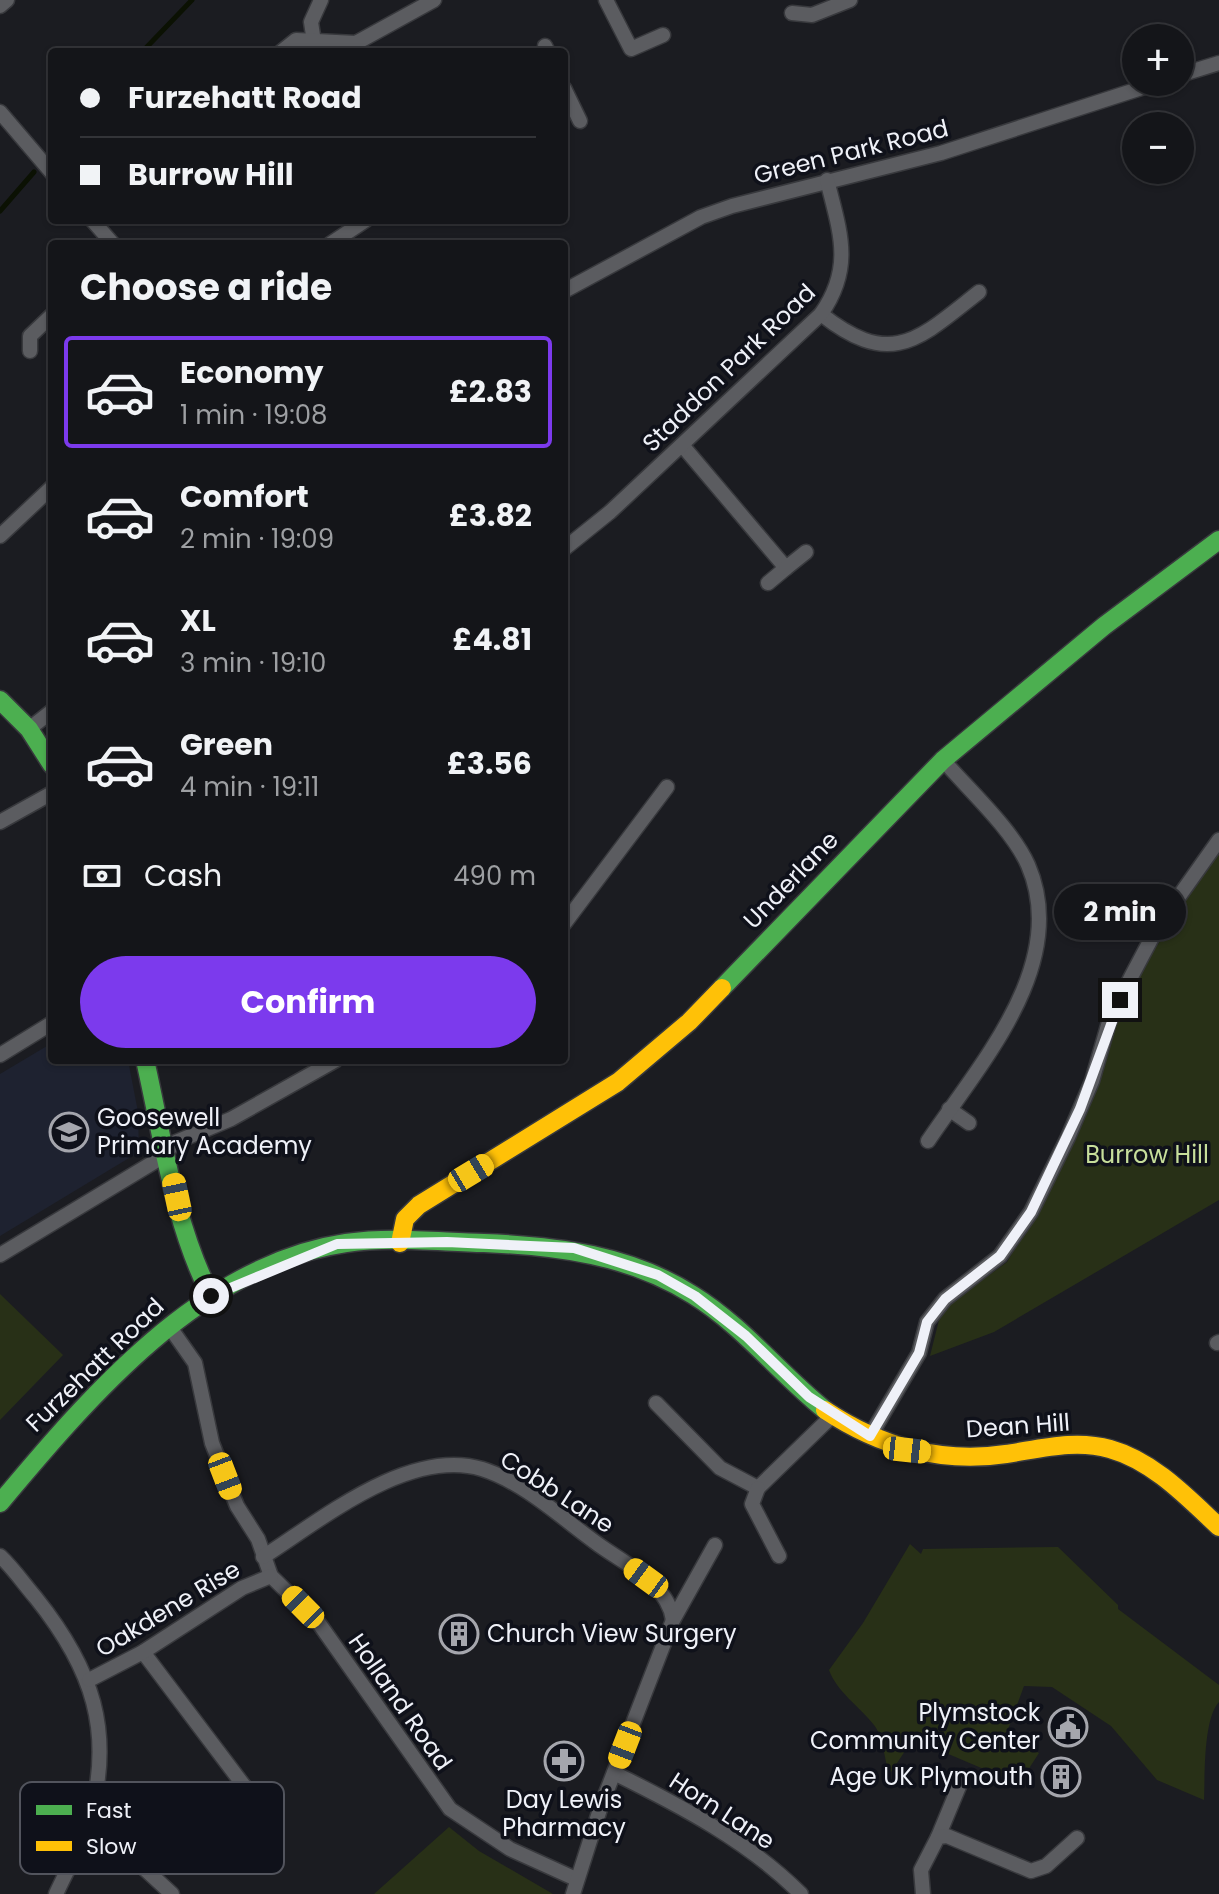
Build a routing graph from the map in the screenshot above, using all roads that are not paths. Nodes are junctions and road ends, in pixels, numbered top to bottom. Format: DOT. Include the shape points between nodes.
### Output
graph roads {
  1 [pos="7,0"];
  2 [pos="321,0"];
  3 [pos="434,0"];
  4 [pos="606,0"];
  5 [pos="850,0"];
  6 [pos="0,6"];
  7 [pos="792,13"];
  8 [pos="663,35"];
  9 [pos="314,42"];
  10 [pos="286,48"];
  11 [pos="1219,63"];
  12 [pos="1194,71"];
  13 [pos="1122,94"];
  14 [pos="568,96"];
  15 [pos="0,112"];
  16 [pos="580,121"];
  17 [pos="48,168"];
  18 [pos="827,180"];
  19 [pos="360,224"];
  20 [pos="336,240"];
  21 [pos="568,289"];
  22 [pos="979,292"];
  23 [pos="959,308"];
  24 [pos="821,314"];
  25 [pos="48,319"];
  26 [pos="969,322"];
  27 [pos="30,351"];
  28 [pos="682,445"];
  29 [pos="48,491"];
  30 [pos="0,536"];
  31 [pos="1219,540"];
  32 [pos="568,545"];
  33 [pos="806,552"];
  34 [pos="786,568"];
  35 [pos="768,583"];
  36 [pos="0,700"];
  37 [pos="48,714"];
  38 [pos="29,729"];
  39 [pos="48,759"];
  40 [pos="943,760"];
  41 [pos="667,787"];
  42 [pos="48,795"];
  43 [pos="0,822"];
  44 [pos="1219,840"];
  45 [pos="568,919"];
  46 [pos="48,1025"];
  47 [pos="0,1055"];
  48 [pos="146,1064"];
  49 [pos="329,1064"];
  50 [pos="949,1109"];
  51 [pos="969,1123"];
  52 [pos="928,1141"];
  53 [pos="167,1151"];
  54 [pos="400,1243"];
  55 [pos="0,1255"];
  56 [pos="211,1296"];
  57 [pos="169,1326"];
  58 [pos="809,1397"];
  59 [pos="656,1403"];
  60 [pos="834,1414"];
  61 [pos="870,1436"];
  62 [pos="758,1488"];
  63 [pos="0,1503"];
  64 [pos="1219,1527"];
  65 [pos="715,1545"];
  66 [pos="0,1556"];
  67 [pos="779,1556"];
  68 [pos="263,1557"];
  69 [pos="271,1576"];
  70 [pos="673,1620"];
  71 [pos="143,1652"];
  72 [pos="89,1680"];
  73 [pos="614,1773"];
  74 [pos="95,1782"];
  75 [pos="241,1782"];
  76 [pos="960,1784"];
  77 [pos="938,1837"];
  78 [pos="1077,1838"];
  79 [pos="65,1874"];
  80 [pos="150,1874"];
  81 [pos="574,1886"];
  82 [pos="56,1894"];
  83 [pos="172,1894"];
  84 [pos="801,1894"];
  85 [pos="923,1894"];
  1 -- 6 [label="street"];
  2 -- 9 [label="street" via="311,22"];
  3 -- 9 [label="street" via="356,43"];
  4 -- 8 [label="street" via="631,49"];
  5 -- 7 [label="street" via="812,15"];
  9 -- 10 [label="street" via="296,40"];
  11 -- 12 [label="street"];
  13 -- 18 [label="street, Green Park Road" via="941,153"];
  14 -- 16 [label="street"];
  15 -- 17 [label="street"];
  18 -- 21 [label="street, Green Park Road" via="701,217"];
  18 -- 24 [label="street, Staddon Park Road" via="843,268 837,291"];
  19 -- 20 [label="street"];
  22 -- 23 [label="street"];
  23 -- 24 [label="street" via="918,340 902,344 848,335"];
  23 -- 26 [label="street"];
  24 -- 28 [label="street, Staddon Park Road"];
  25 -- 27 [label="street" via="30,336"];
  28 -- 32 [label="street, Staddon Park Road"];
  28 -- 34 [label="street"];
  29 -- 30 [label="street"];
  31 -- 40 [label="street, Underlane" via="1104,626"];
  33 -- 34 [label="street"];
  34 -- 35 [label="street"];
  36 -- 38 [label="street"];
  37 -- 38 [label="street"];
  38 -- 39 [label="street"];
  40 -- 50 [label="street" via="1028,865 1039,917 1032,966 1018,1008"];
  40 -- 54 [label="street, Underlane" via="689,1022 618,1082 419,1205 405,1219"];
  41 -- 45 [label="street"];
  42 -- 43 [label="street"];
  44 -- 61 [label="street" via="1158,926 1131,977 1109,1022 1092,1081 1031,1212 1000,1256 945,1299 927,1322 919,1353"];
  46 -- 47 [label="street"];
  48 -- 53 [label="street"];
  49 -- 53 [label="street"];
  50 -- 51 [label="street"];
  50 -- 52 [label="street"];
  53 -- 55 [label="street"];
  53 -- 56 [label="street" via="194,1263"];
  54 -- 56 [label="street, Furzehatt Road" via="337,1244"];
  54 -- 58 [label="street, Furzehatt Road" via="574,1248 621,1261 695,1296"];
  56 -- 57 [label="street, Furzehatt Road"];
  57 -- 63 [label="street, Furzehatt Road" via="82,1404"];
  57 -- 68 [label="street, Holland Road" via="195,1363 212,1443"];
  58 -- 60 [label="street, Dean Hill"];
  59 -- 62 [label="street" via="720,1468"];
  60 -- 61 [label="street, Dean Hill"];
  60 -- 62 [label="street"];
  61 -- 64 [label="street, Dean Hill" via="907,1450 977,1457 1073,1444 1110,1449 1180,1490"];
  62 -- 67 [label="street" via="752,1504"];
  65 -- 70 [label="street"];
  66 -- 72 [label="street" via="76,1653"];
  68 -- 69 [label="street, Holland Road"];
  68 -- 70 [label="street, Cobb Lane" via="405,1472 480,1468 512,1484 646,1578 666,1597"];
  69 -- 71 [label="street, Oakdene Rise" via="242,1588"];
  69 -- 81 [label="street, Holland Road" via="318,1622 450,1809"];
  70 -- 73 [label="street"];
  71 -- 72 [label="street, Oakdene Rise"];
  71 -- 75 [label="street"];
  72 -- 74 [label="street" via="100,1756"];
  73 -- 81 [label="street"];
  73 -- 84 [label="street, Horn Lane" via="689,1810"];
  76 -- 77 [label="street"];
  77 -- 78 [label="street" via="1038,1871"];
  77 -- 85 [label="street" via="921,1870"];
  79 -- 82 [label="street"];
  80 -- 83 [label="street"];
}
